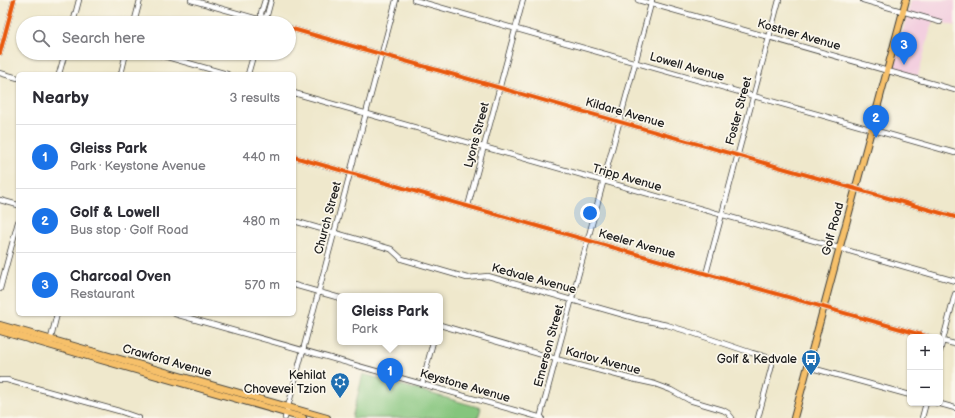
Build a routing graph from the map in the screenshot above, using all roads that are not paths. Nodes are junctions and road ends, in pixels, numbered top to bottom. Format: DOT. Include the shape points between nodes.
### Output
graph roads {
  1 [pos="14,0"];
  2 [pos="79,0"];
  3 [pos="140,0"];
  4 [pos="191,0"];
  5 [pos="265,0"];
  6 [pos="271,0"];
  7 [pos="396,0"];
  8 [pos="414,0"];
  9 [pos="523,0"];
  10 [pos="638,0"];
  11 [pos="779,0"];
  12 [pos="863,0"];
  13 [pos="906,0"];
  14 [pos="651,2"];
  15 [pos="903,11"];
  16 [pos="75,16"];
  17 [pos="136,16"];
  18 [pos="243,16"];
  19 [pos="261,16"];
  20 [pos="266,16"];
  21 [pos="940,22"];
  22 [pos="516,29"];
  23 [pos="296,30"];
  24 [pos="769,37"];
  25 [pos="0,53"];
  26 [pos="382,54"];
  27 [pos="63,60"];
  28 [pos="124,60"];
  29 [pos="178,60"];
  30 [pos="252,60"];
  31 [pos="635,63"];
  32 [pos="887,71"];
  33 [pos="60,72"];
  34 [pos="121,72"];
  35 [pos="220,72"];
  36 [pos="249,72"];
  37 [pos="0,73"];
  38 [pos="16,77"];
  39 [pos="500,88"];
  40 [pos="955,90"];
  41 [pos="296,94"];
  42 [pos="753,96"];
  43 [pos="366,114"];
  44 [pos="619,122"];
  45 [pos="871,130"];
  46 [pos="484,147"];
  47 [pos="955,153"];
  48 [pos="737,156"];
  49 [pos="296,158"];
  50 [pos="350,173"];
  51 [pos="603,181"];
  52 [pos="856,189"];
  53 [pos="0,200"];
  54 [pos="16,204"];
  55 [pos="468,206"];
  56 [pos="722,215"];
  57 [pos="955,217"];
  58 [pos="296,222"];
  59 [pos="16,229"];
  60 [pos="334,232"];
  61 [pos="587,240"];
  62 [pos="840,248"];
  63 [pos="706,274"];
  64 [pos="955,281"];
  65 [pos="296,286"];
  66 [pos="0,289"];
  67 [pos="318,292"];
  68 [pos="955,294"];
  69 [pos="337,297"];
  70 [pos="571,299"];
  71 [pos="824,307"];
  72 [pos="57,316"];
  73 [pos="182,316"];
  74 [pos="0,325"];
  75 [pos="443,326"];
  76 [pos="0,331"];
  77 [pos="918,334"];
  78 [pos="943,334"];
  79 [pos="943,341"];
  80 [pos="50,342"];
  81 [pos="955,344"];
  82 [pos="432,345"];
  83 [pos="302,351"];
  84 [pos="556,359"];
  85 [pos="808,367"];
  86 [pos="0,380"];
  87 [pos="422,384"];
  88 [pos="907,394"];
  89 [pos="943,405"];
  90 [pos="925,406"];
  91 [pos="955,408"];
  92 [pos="286,412"];
  93 [pos="727,416"];
  94 [pos="139,418"];
  95 [pos="303,418"];
  96 [pos="327,418"];
  97 [pos="541,418"];
  98 [pos="732,418"];
  99 [pos="758,418"];
  100 [pos="794,418"];
  101 [pos="922,418"];
  1 -- 25 [label="street"];
  2 -- 16 [label="street"];
  3 -- 17 [label="street"];
  4 -- 18 [label="street"];
  5 -- 19 [label="street"];
  6 -- 20 [label="street"];
  7 -- 26 [label="street, Church Street"];
  8 -- 22 [label="street, Lowell Avenue"];
  9 -- 22 [label="street, Lyons Street"];
  10 -- 14 [label="street, Kostner Avenue"];
  11 -- 24 [label="street, Foster Street"];
  12 -- 15 [label="street"];
  13 -- 15 [label="main road, Golf Road"];
  14 -- 24 [label="street, Kostner Avenue"];
  14 -- 31 [label="street, Emerson Street"];
  15 -- 21 [label="street"];
  15 -- 32 [label="main road, Golf Road"];
  22 -- 31 [label="street, Lowell Avenue"];
  22 -- 39 [label="street, Lyons Street"];
  23 -- 26 [label="street, Kildare Avenue"];
  24 -- 32 [label="street, Kostner Avenue"];
  24 -- 42 [label="street, Foster Street"];
  26 -- 39 [label="street, Kildare Avenue"];
  26 -- 43 [label="street, Church Street"];
  27 -- 33 [label="street"];
  28 -- 34 [label="street"];
  29 -- 35 [label="street"];
  30 -- 36 [label="street"];
  31 -- 42 [label="street, Lowell Avenue"];
  31 -- 44 [label="street, Emerson Street"];
  32 -- 40 [label="street, Kostner Avenue"];
  32 -- 45 [label="main road, Golf Road"];
  37 -- 38 [label="street"];
  39 -- 44 [label="street, Kildare Avenue"];
  39 -- 46 [label="street, Lyons Street"];
  41 -- 43 [label="street, Tripp Avenue"];
  42 -- 45 [label="street, Lowell Avenue"];
  42 -- 48 [label="street, Foster Street"];
  43 -- 46 [label="street, Tripp Avenue"];
  43 -- 50 [label="street, Church Street"];
  44 -- 48 [label="street, Kildare Avenue"];
  44 -- 51 [label="street, Emerson Street"];
  45 -- 47 [label="street, Lowell Avenue"];
  45 -- 52 [label="main road, Golf Road"];
  46 -- 51 [label="street, Tripp Avenue"];
  46 -- 55 [label="street, Lyons Street"];
  48 -- 52 [label="street, Kildare Avenue"];
  48 -- 56 [label="street, Foster Street"];
  49 -- 50 [label="street, Keeler Avenue"];
  50 -- 55 [label="street, Keeler Avenue"];
  50 -- 60 [label="street, Church Street"];
  51 -- 56 [label="street, Tripp Avenue"];
  51 -- 61 [label="street, Emerson Street"];
  52 -- 57 [label="street, Kildare Avenue"];
  52 -- 62 [label="main road, Golf Road"];
  53 -- 54 [label="street"];
  55 -- 61 [label="street, Keeler Avenue"];
  56 -- 62 [label="street, Tripp Avenue"];
  56 -- 63 [label="street, Foster Street"];
  58 -- 60 [label="street, Kedvale Avenue"];
  59 -- 66 [label="street"];
  60 -- 67 [label="street, Church Street"];
  60 -- 70 [label="street, Kedvale Avenue" via="391,249 402,259 466,278 488,276"];
  61 -- 63 [label="street, Keeler Avenue"];
  61 -- 70 [label="street, Emerson Street"];
  62 -- 64 [label="street, Tripp Avenue"];
  62 -- 71 [label="main road, Golf Road"];
  63 -- 71 [label="street, Keeler Avenue"];
  65 -- 67 [label="street"];
  67 -- 69 [label="street"];
  67 -- 83 [label="street, Church Street"];
  68 -- 78 [label="street"];
  70 -- 84 [label="street, Emerson Street"];
  70 -- 99 [label="street, Kedvale Avenue" via="667,325 772,359"];
  71 -- 77 [label="street, Keeler Avenue"];
  71 -- 85 [label="main road, Golf Road"];
  72 -- 80 [label="street"];
  73 -- 83 [label="street, Keystone Avenue"];
  74 -- 80 [label="main road, Crawford Avenue"];
  75 -- 84 [label="street, Karlov Avenue"];
  76 -- 80 [label="main road, Crawford Avenue"];
  79 -- 81 [label="street"];
  80 -- 92 [label="main road, Crawford Avenue"];
  82 -- 87 [label="street"];
  83 -- 87 [label="street, Keystone Avenue"];
  83 -- 92 [label="street, Church Street"];
  84 -- 93 [label="street, Karlov Avenue" via="662,386 689,400 724,410"];
  84 -- 97 [label="street, Emerson Street"];
  85 -- 88 [label="street"];
  85 -- 100 [label="main road, Golf Road"];
  86 -- 94 [label="street"];
  87 -- 97 [label="street, Keystone Avenue"];
  89 -- 91 [label="street"];
  90 -- 101 [label="street"];
  92 -- 95 [label="main road, Crawford Avenue"];
  92 -- 96 [label="main road, Crawford Avenue"];
  93 -- 98 [label="street, Karlov Avenue"];
}
